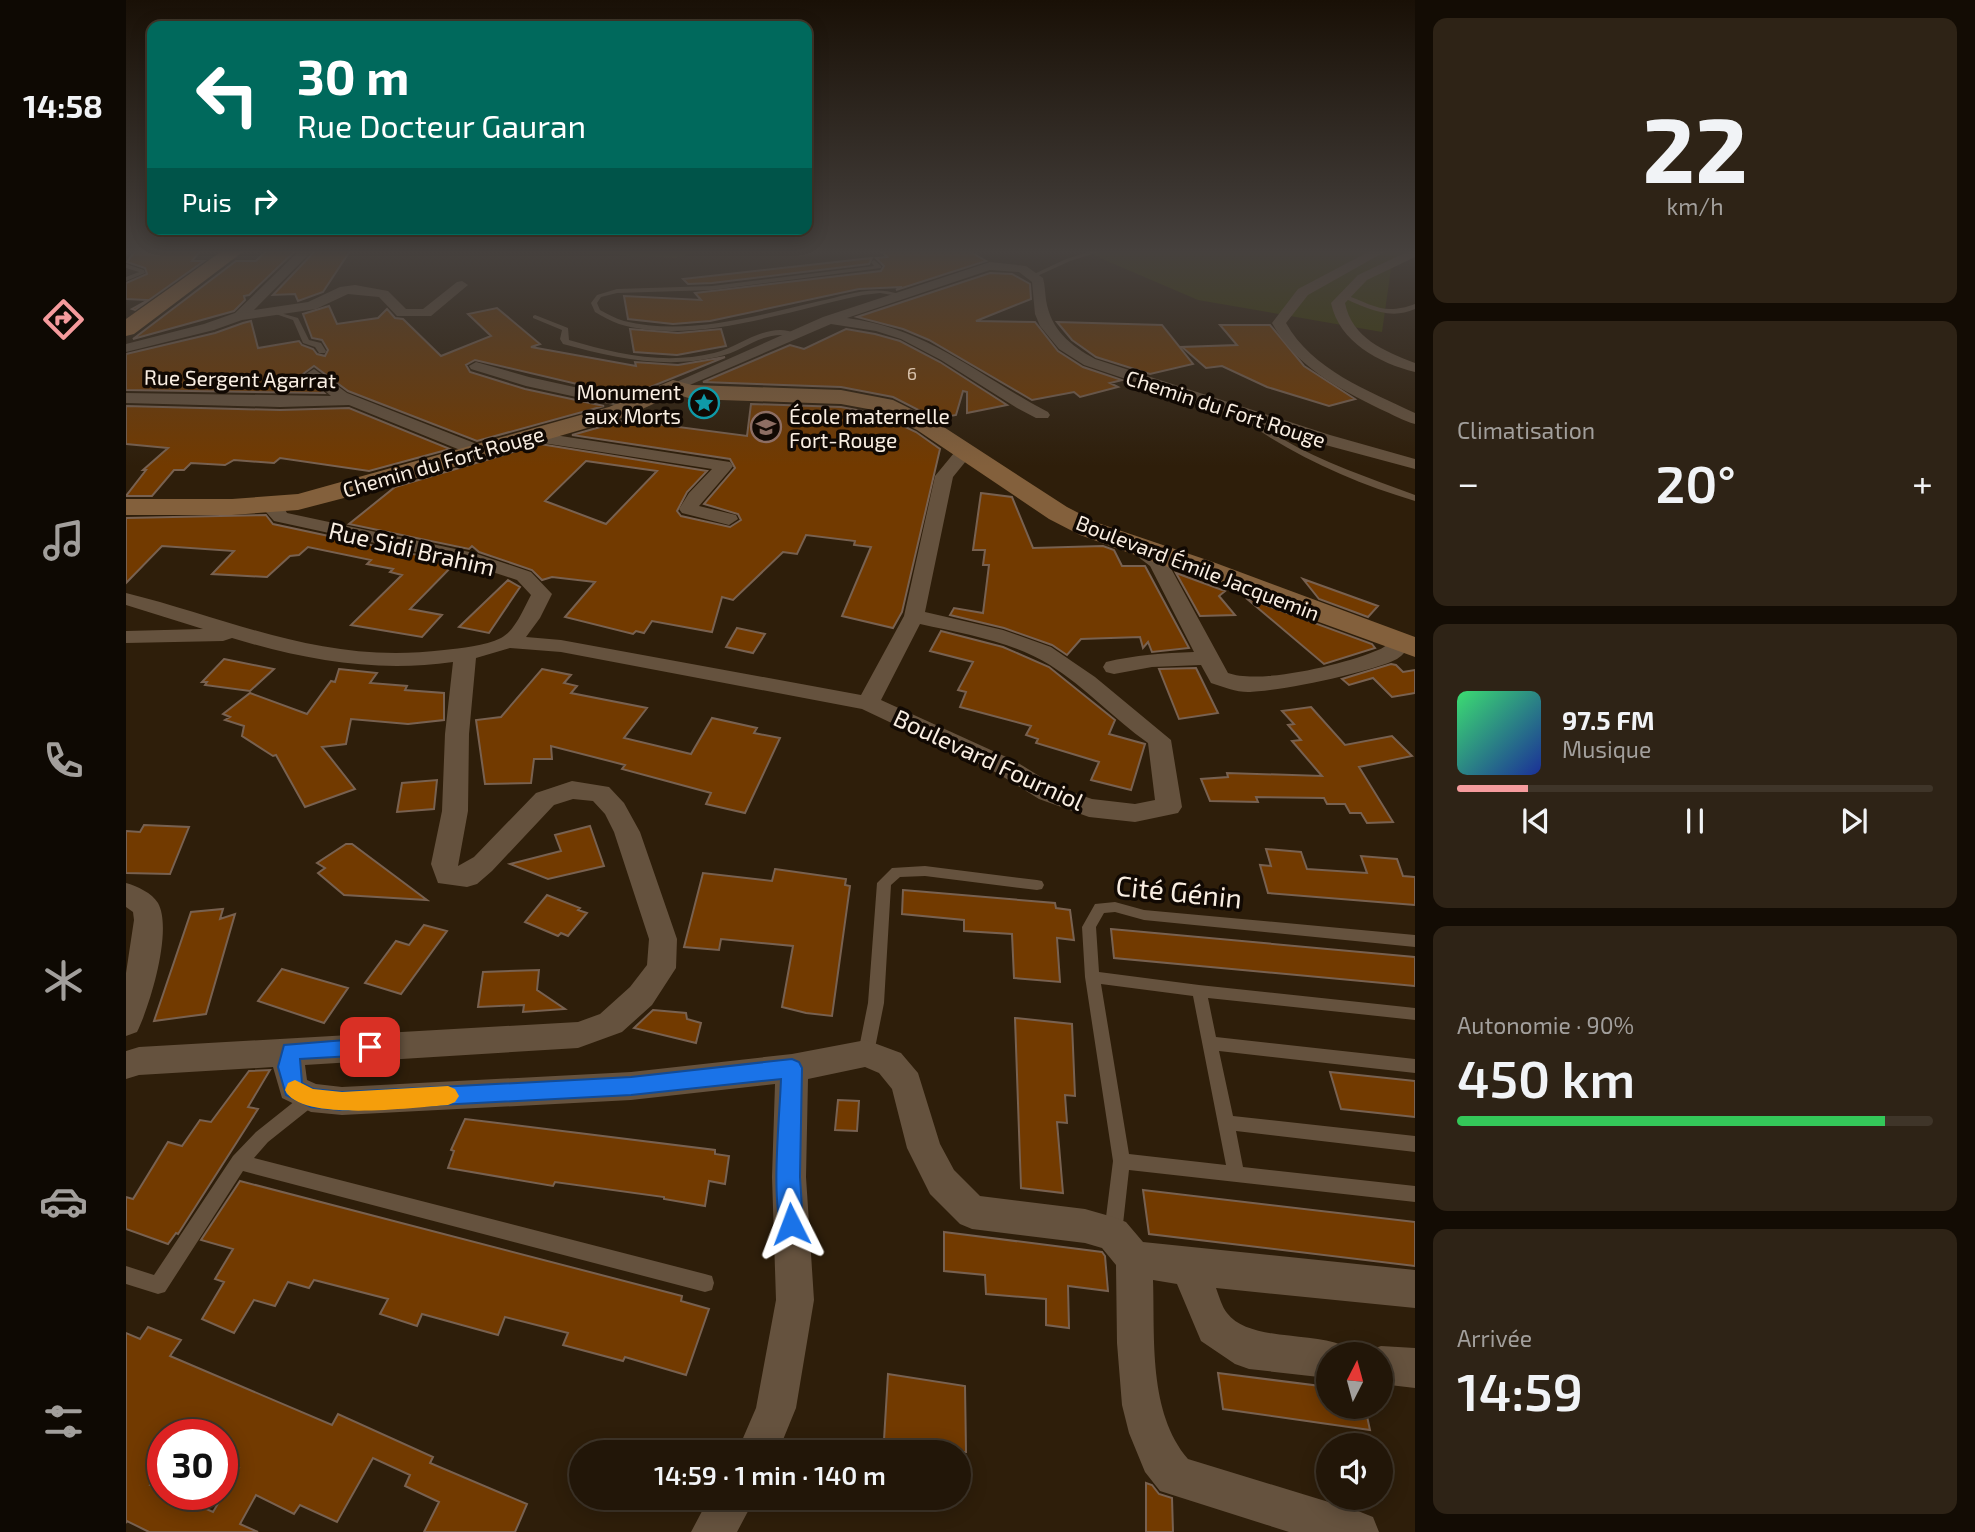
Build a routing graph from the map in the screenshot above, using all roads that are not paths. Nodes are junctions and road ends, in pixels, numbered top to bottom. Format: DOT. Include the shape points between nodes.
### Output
graph roads {
  1 [pos="221,322"];
  2 [pos="298,322"];
  3 [pos="549,322"];
  4 [pos="625,322"];
  5 [pos="721,322"];
  6 [pos="822,322"];
  7 [pos="846,322"];
  8 [pos="1046,322"];
  9 [pos="1279,322"];
  10 [pos="1342,322"];
  11 [pos="793,334"];
  12 [pos="126,348"];
  13 [pos="323,351"];
  14 [pos="476,366"];
  15 [pos="1415,368"];
  16 [pos="314,374"];
  17 [pos="673,387"];
  18 [pos="126,398"];
  19 [pos="353,400"];
  20 [pos="636,405"];
  21 [pos="1239,412"];
  22 [pos="1042,415"];
  23 [pos="1415,419"];
  24 [pos="537,434"];
  25 [pos="481,452"];
  26 [pos="971,454"];
  27 [pos="1415,464"];
  28 [pos="1415,498"];
  29 [pos="274,505"];
  30 [pos="126,507"];
  31 [pos="729,519"];
  32 [pos="1144,549"];
  33 [pos="126,599"];
  34 [pos="914,616"];
  35 [pos="243,634"];
  36 [pos="126,637"];
  37 [pos="510,642"];
  38 [pos="1408,646"];
  39 [pos="465,654"];
  40 [pos="1207,658"];
  41 [pos="1114,667"];
  42 [pos="868,703"];
  43 [pos="1037,885"];
  44 [pos="126,894"];
  45 [pos="1415,941"];
  46 [pos="1092,976"];
  47 [pos="1199,991"];
  48 [pos="1415,1014"];
  49 [pos="126,1024"];
  50 [pos="1211,1043"];
  51 [pos="291,1051"];
  52 [pos="866,1053"];
  53 [pos="126,1065"];
  54 [pos="1415,1066"];
  55 [pos="792,1068"];
  56 [pos="311,1098"];
  57 [pos="1227,1123"];
  58 [pos="1415,1144"];
  59 [pos="1122,1161"];
  60 [pos="239,1162"];
  61 [pos="1236,1173"];
  62 [pos="1415,1194"];
  63 [pos="1124,1246"];
  64 [pos="1189,1267"];
  65 [pos="126,1275"];
  66 [pos="705,1283"];
  67 [pos="1415,1289"];
  68 [pos="1316,1358"];
  69 [pos="1393,1366"];
  70 [pos="1415,1368"];
  71 [pos="763,1440"];
  72 [pos="726,1510"];
  73 [pos="712,1532"];
  74 [pos="1358,1532"];
  1 -- 12 [label="street"];
  2 -- 13 [label="lane" via="306,341"];
  3 -- 11 [label="lane" via="566,329 566,342 650,362 717,355 768,332"];
  4 -- 5 [label="lane" via="688,328"];
  6 -- 11 [label="street, Chemin du Fort Rouge"];
  7 -- 22 [label="street" via="885,328 919,343"];
  8 -- 21 [label="street, Chemin du Fort Rouge" via="1067,350 1105,369"];
  9 -- 23 [label="street" via="1290,343 1337,379"];
  10 -- 15 [label="street" via="1374,349"];
  11 -- 17 [label="street, Chemin du Fort Rouge"];
  14 -- 20 [label="street" via="526,382"];
  16 -- 19 [label="street"];
  17 -- 20 [label="main road, Chemin du Fort Rouge"];
  17 -- 26 [label="main road, Boulevard Émile Jacquemin" via="692,392 873,401 925,425"];
  18 -- 19 [label="street, Rue Sergent Agarrat"];
  19 -- 25 [label="street"];
  20 -- 24 [label="main road, Chemin du Fort Rouge"];
  21 -- 27 [label="street, Chemin du Fort Rouge"];
  21 -- 28 [label="lane" via="1279,440 1323,462"];
  24 -- 25 [label="main road, Chemin du Fort Rouge"];
  24 -- 31 [label="street" via="724,466 688,509"];
  25 -- 29 [label="main road, Chemin du Fort Rouge"];
  26 -- 32 [label="main road, Boulevard Émile Jacquemin" via="1058,513"];
  26 -- 34 [label="street" via="960,457 944,476"];
  29 -- 30 [label="main road, Chemin du Fort Rouge"];
  29 -- 37 [label="street, Rue Sidi Brahim" via="281,517 467,557 524,576 542,594"];
  32 -- 38 [label="main road, Boulevard Émile Jacquemin"];
  32 -- 40 [label="street" via="1143,553 1158,563"];
  33 -- 35 [label="street"];
  34 -- 42 [label="street"];
  34 -- 42 [label="street, Boulevard Fourniol" via="997,635 1045,653 1099,691 1159,740 1168,807 1135,813 1089,808 1048,793 1006,767"];
  35 -- 36 [label="street"];
  35 -- 39 [label="street" via="352,659 420,661"];
  37 -- 39 [label="street"];
  37 -- 42 [label="street, Boulevard Fourniol" via="561,646"];
  38 -- 40 [label="street" via="1320,672 1254,684 1219,678"];
  39 -- 51 [label="street" via="455,811 444,864 448,876 467,877 475,871 545,799 572,790 600,793 627,832 663,939 661,968 641,996 611,1023 578,1035"];
  40 -- 41 [label="street"];
  43 -- 52 [label="lane" via="925,871 897,872 884,883 876,1003"];
  44 -- 49 [label="street" via="146,907 149,920"];
  45 -- 46 [label="lane, Cité Génin" via="1100,908 1089,927"];
  46 -- 47 [label="lane"];
  46 -- 59 [label="lane, Cité Génin"];
  47 -- 48 [label="lane"];
  47 -- 50 [label="lane"];
  50 -- 54 [label="lane"];
  50 -- 57 [label="lane"];
  51 -- 53 [label="street"];
  51 -- 56 [label="street" via="293,1088"];
  52 -- 55 [label="street"];
  52 -- 63 [label="street" via="890,1063 907,1083 924,1148 942,1182 972,1212 1085,1226"];
  55 -- 56 [label="street" via="631,1086 342,1101"];
  55 -- 71 [label="street" via="789,1177 795,1300 776,1408"];
  56 -- 60 [label="lane"];
  57 -- 58 [label="lane"];
  57 -- 61 [label="lane"];
  59 -- 61 [label="lane"];
  59 -- 63 [label="lane, Cité Génin"];
  60 -- 65 [label="lane" via="158,1285"];
  60 -- 66 [label="lane"];
  61 -- 62 [label="lane"];
  63 -- 64 [label="street"];
  63 -- 74 [label="street" via="1144,1418 1163,1466 1175,1476"];
  64 -- 67 [label="street"];
  64 -- 68 [label="street" via="1214,1328 1249,1350"];
  69 -- 70 [label="street"];
  72 -- 73 [label="street"];
}
